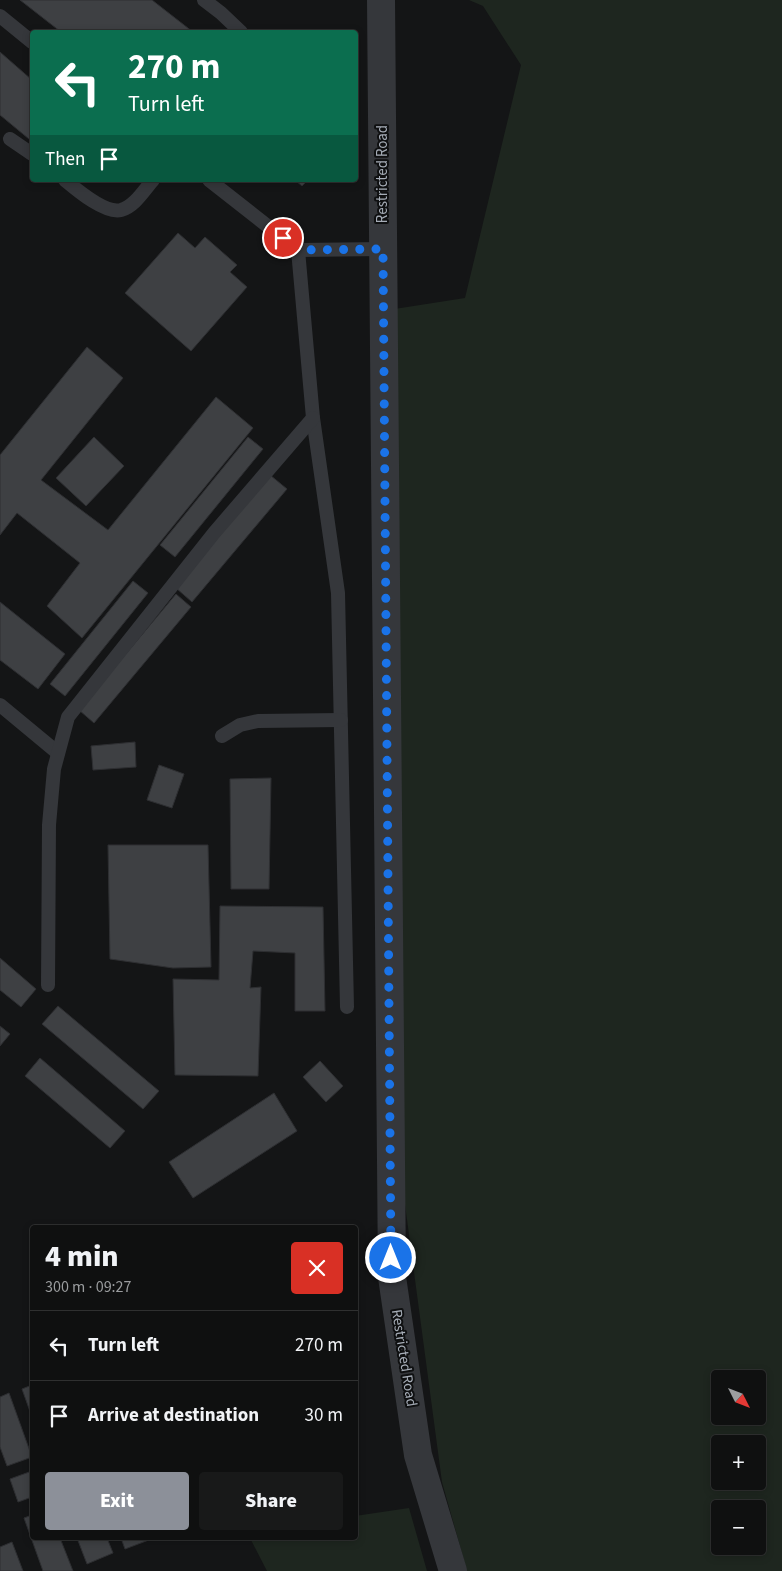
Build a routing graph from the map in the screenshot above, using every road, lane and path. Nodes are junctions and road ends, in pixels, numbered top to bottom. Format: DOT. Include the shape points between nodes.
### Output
graph roads {
  1 [pos="204,0"];
  2 [pos="381,0"];
  3 [pos="0,16"];
  4 [pos="239,30"];
  5 [pos="30,40"];
  6 [pos="10,138"];
  7 [pos="30,153"];
  8 [pos="68,182"];
  9 [pos="150,182"];
  10 [pos="212,182"];
  11 [pos="383,249"];
  12 [pos="298,250"];
  13 [pos="313,418"];
  14 [pos="0,705"];
  15 [pos="341,720"];
  16 [pos="222,736"];
  17 [pos="58,752"];
  18 [pos="48,985"];
  19 [pos="347,1007"];
  20 [pos="452,1571"];
  1 -- 4 [label="lane"];
  2 -- 11 [label="street, Restricted Road"];
  3 -- 5 [label="lane"];
  6 -- 7 [label="lane"];
  8 -- 9 [label="lane" via="107,209 120,210 137,200"];
  10 -- 12 [label="lane"];
  11 -- 12 [label="lane"];
  11 -- 20 [label="street, Restricted Road" via="392,1277 418,1455"];
  12 -- 13 [label="lane"];
  13 -- 15 [label="lane" via="338,593"];
  13 -- 17 [label="lane" via="214,533 68,717"];
  14 -- 17 [label="lane"];
  15 -- 16 [label="lane" via="258,721 240,725"];
  15 -- 19 [label="lane"];
  17 -- 18 [label="lane" via="49,825"];
}
